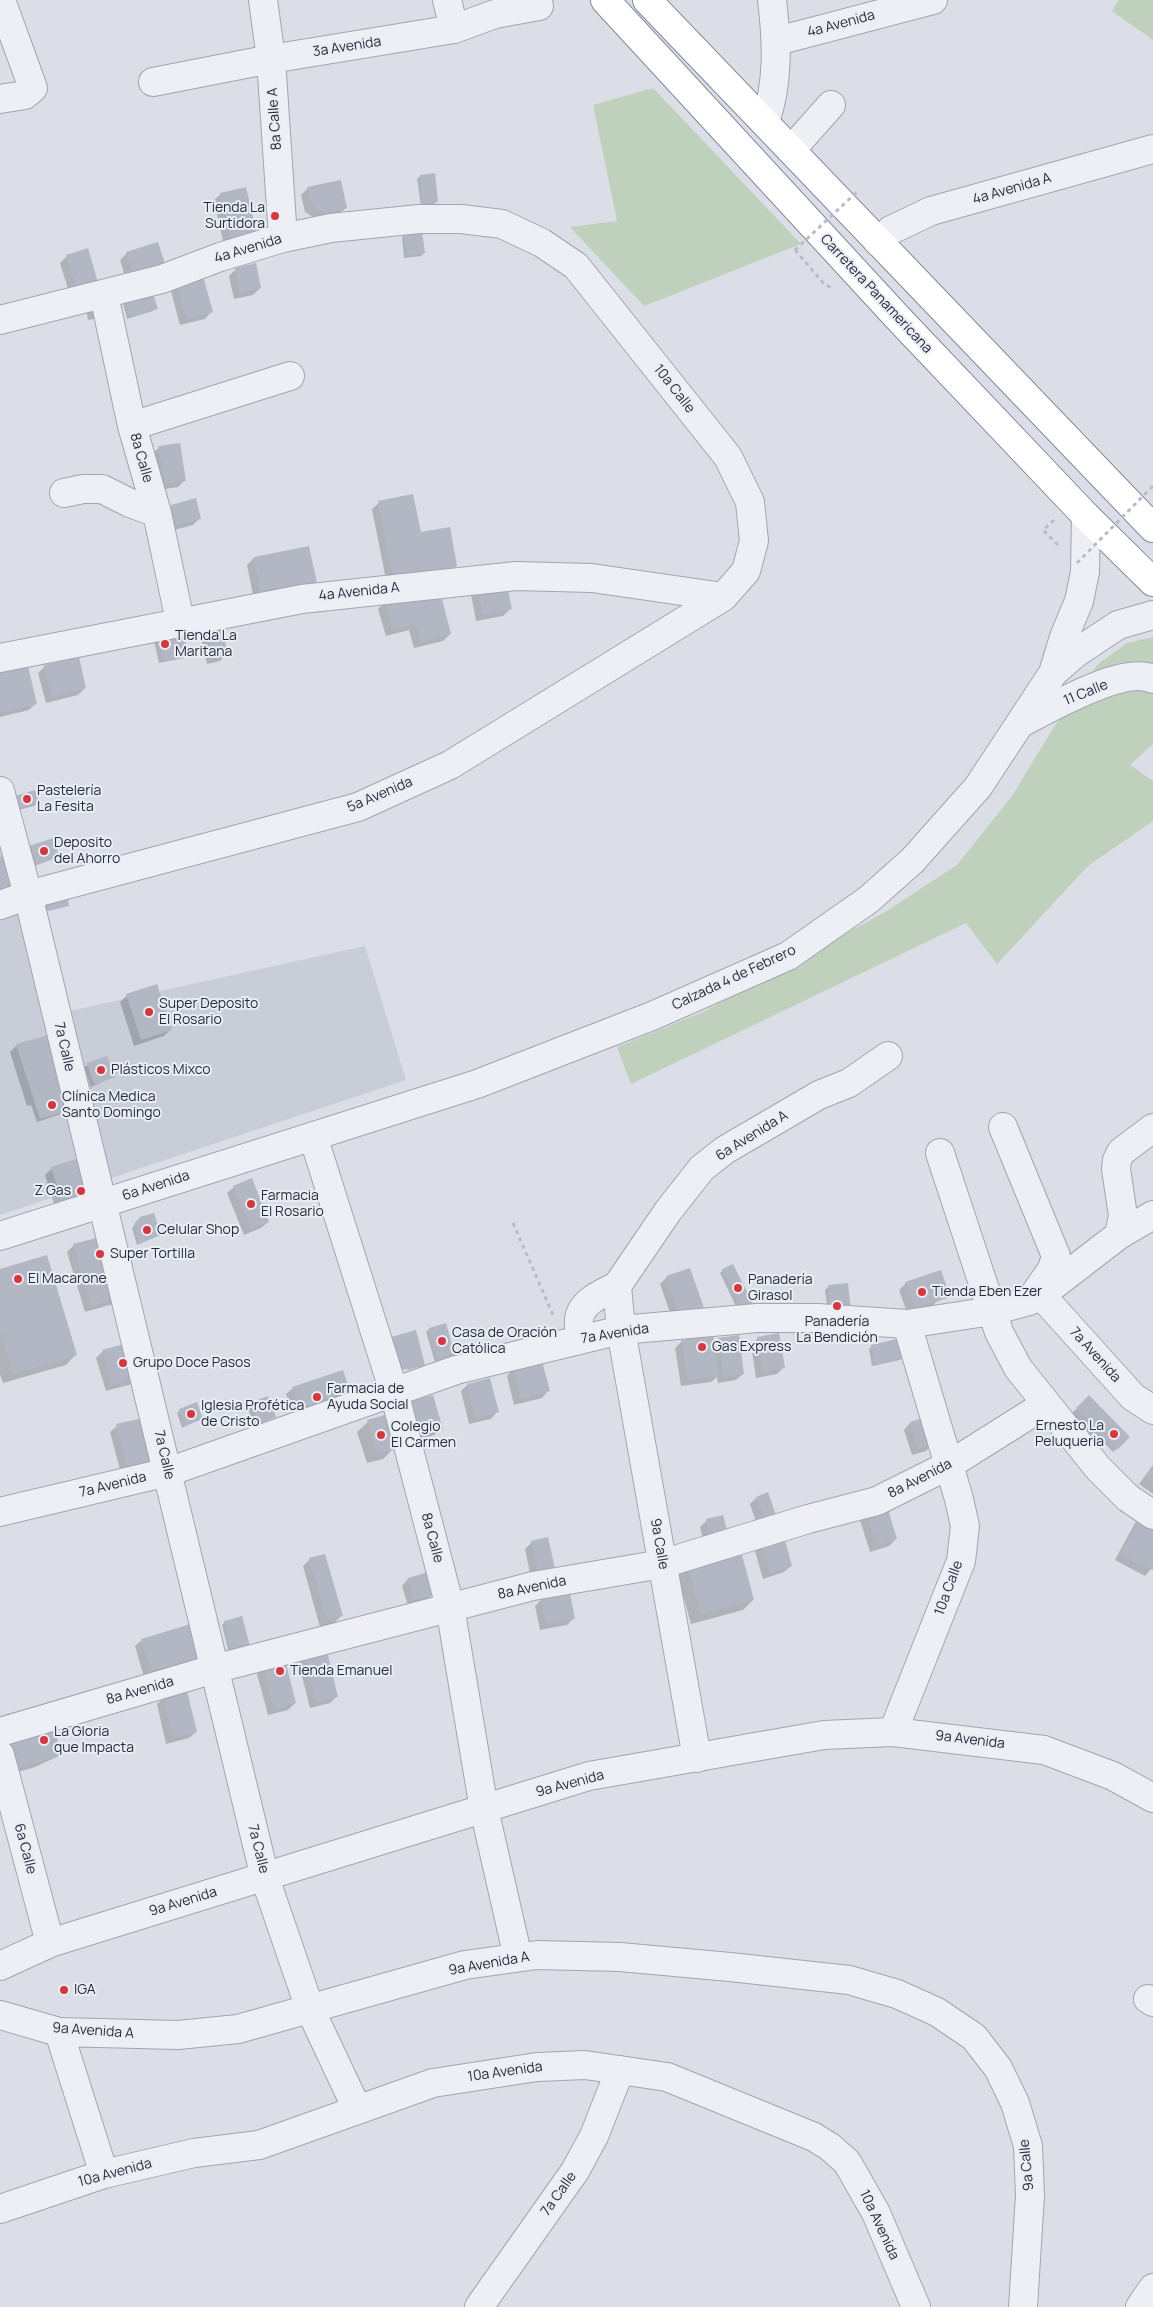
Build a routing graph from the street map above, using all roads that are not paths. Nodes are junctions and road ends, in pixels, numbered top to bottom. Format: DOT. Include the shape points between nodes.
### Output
graph roads {
  1 [pos="1,0"];
  2 [pos="263,0"];
  3 [pos="447,0"];
  4 [pos="605,0"];
  5 [pos="647,0"];
  6 [pos="772,0"];
  7 [pos="933,0"];
  8 [pos="539,6"];
  9 [pos="454,29"];
  10 [pos="777,41"];
  11 [pos="271,59"];
  12 [pos="153,82"];
  13 [pos="0,99"];
  14 [pos="831,105"];
  15 [pos="764,122"];
  16 [pos="1153,149"];
  17 [pos="791,150"];
  18 [pos="502,224"];
  19 [pos="283,238"];
  20 [pos="878,242"];
  21 [pos="104,294"];
  22 [pos="0,320"];
  23 [pos="290,376"];
  24 [pos="132,426"];
  25 [pos="64,493"];
  26 [pos="158,514"];
  27 [pos="1086,516"];
  28 [pos="1153,528"];
  29 [pos="1153,582"];
  30 [pos="723,597"];
  31 [pos="1153,615"];
  32 [pos="180,621"];
  33 [pos="0,658"];
  34 [pos="1053,673"];
  35 [pos="1153,679"];
  36 [pos="1023,722"];
  37 [pos="0,791"];
  38 [pos="28,896"];
  39 [pos="0,905"];
  40 [pos="888,1056"];
  41 [pos="1003,1127"];
  42 [pos="1153,1128"];
  43 [pos="313,1136"];
  44 [pos="940,1153"];
  45 [pos="101,1204"];
  46 [pos="1153,1215"];
  47 [pos="0,1236"];
  48 [pos="1119,1236"];
  49 [pos="617,1286"];
  50 [pos="1035,1298"];
  51 [pos="992,1311"];
  52 [pos="908,1324"];
  53 [pos="621,1330"];
  54 [pos="573,1341"];
  55 [pos="394,1392"];
  56 [pos="1046,1404"];
  57 [pos="1153,1410"];
  58 [pos="949,1465"];
  59 [pos="168,1472"];
  60 [pos="0,1512"];
  61 [pos="1153,1515"];
  62 [pos="662,1564"];
  63 [pos="450,1607"];
  64 [pos="214,1669"];
  65 [pos="0,1732"];
  66 [pos="893,1732"];
  67 [pos="0,1755"];
  68 [pos="697,1758"];
  69 [pos="1153,1798"];
  70 [pos="484,1809"];
  71 [pos="264,1878"];
  72 [pos="50,1943"];
  73 [pos="516,1949"];
  74 [pos="0,1966"];
  75 [pos="310,2010"];
  76 [pos="0,2015"];
  77 [pos="59,2032"];
  78 [pos="974,2037"];
  79 [pos="620,2070"];
  80 [pos="357,2109"];
  81 [pos="104,2174"];
  82 [pos="0,2209"];
  83 [pos="1153,2288"];
  84 [pos="479,2307"];
  85 [pos="916,2307"];
  86 [pos="1023,2307"];
  87 [pos="1140,2307"];
  1 -- 13 [label="street" via="33,88 25,94"];
  2 -- 11 [label="street, 8a Calle A"];
  3 -- 9 [label="street"];
  4 -- 27 [label="highway, Carretera Panamericana" via="898,318"];
  5 -- 15 [label="highway"];
  6 -- 10 [label="street"];
  7 -- 10 [label="street, 4a Avenida"];
  8 -- 9 [label="street, 3a Avenida" via="495,14"];
  9 -- 11 [label="street, 3a Avenida"];
  10 -- 15 [label="street" via="772,100"];
  11 -- 12 [label="street, 3a Avenida"];
  11 -- 19 [label="street, 8a Calle A"];
  14 -- 17 [label="street"];
  15 -- 17 [label="highway"];
  16 -- 20 [label="street, 4a Avenida A" via="931,211 891,230"];
  17 -- 20 [label="highway"];
  18 -- 19 [label="street, 4a Avenida" via="462,219 419,219 331,228"];
  18 -- 30 [label="street, 10a Calle" via="542,243 576,266 728,457 750,502 754,541 746,571"];
  19 -- 21 [label="street, 4a Avenida" via="162,279"];
  20 -- 28 [label="highway"];
  21 -- 22 [label="street, 4a Avenida"];
  21 -- 24 [label="street, 8a Calle"];
  23 -- 24 [label="street"];
  24 -- 26 [label="street, 8a Calle"];
  25 -- 26 [label="street" via="83,488 102,489"];
  26 -- 32 [label="street, 8a Calle"];
  27 -- 29 [label="highway, Carretera Panamericana"];
  27 -- 34 [label="street, Calzada 4 de Febrero" via="1085,572 1079,601"];
  30 -- 32 [label="street, 4a Avenida A" via="592,578 516,576 302,598"];
  30 -- 38 [label="street, 5a Avenida" via="450,765 358,806"];
  31 -- 34 [label="street, Calzada 4 de Febrero" via="1118,625"];
  32 -- 33 [label="street, 4a Avenida A"];
  34 -- 36 [label="street, Calzada 4 de Febrero"];
  35 -- 36 [label="street, 11 Calle" via="1132,675 1080,693"];
  36 -- 43 [label="street, Calzada 4 de Febrero" via="978,787 912,861 868,900 788,956 652,1016 477,1084"];
  37 -- 38 [label="street, 7a Calle"];
  38 -- 39 [label="street, 5a Avenida"];
  38 -- 45 [label="street, 7a Calle"];
  40 -- 49 [label="street, 6a Avenida A" via="849,1082 819,1095 725,1150 702,1168"];
  41 -- 50 [label="street" via="1056,1256"];
  42 -- 48 [label="street" via="1121,1152 1117,1160 1123,1216"];
  43 -- 45 [label="street, 6a Avenida"];
  43 -- 55 [label="street, 8a Calle"];
  44 -- 51 [label="street"];
  45 -- 47 [label="street, 6a Avenida"];
  45 -- 59 [label="street, 7a Calle"];
  46 -- 48 [label="street, 7a Avenida"];
  48 -- 50 [label="street, 7a Avenida"];
  49 -- 53 [label="street"];
  49 -- 54 [label="street" via="598,1295 582,1311"];
  50 -- 51 [label="street, 7a Avenida"];
  50 -- 57 [label="street, 7a Avenida" via="1132,1397"];
  51 -- 52 [label="street, 7a Avenida"];
  51 -- 56 [label="street" via="1018,1368"];
  52 -- 53 [label="street, 7a Avenida" via="757,1318"];
  52 -- 58 [label="street, 10a Calle"];
  53 -- 54 [label="street, 7a Avenida"];
  53 -- 62 [label="street, 9a Calle"];
  54 -- 55 [label="street, 7a Avenida" via="481,1362"];
  55 -- 59 [label="street, 7a Avenida"];
  55 -- 63 [label="street, 8a Calle"];
  56 -- 58 [label="street, 8a Avenida"];
  56 -- 61 [label="street" via="1098,1468 1128,1498"];
  58 -- 62 [label="street, 8a Avenida" via="876,1501"];
  58 -- 66 [label="street, 10a Calle" via="960,1499 964,1526 961,1561"];
  59 -- 60 [label="street, 7a Avenida"];
  59 -- 64 [label="street, 7a Calle"];
  62 -- 63 [label="street, 8a Avenida" via="533,1586"];
  62 -- 68 [label="street, 9a Calle"];
  63 -- 64 [label="street, 8a Avenida"];
  63 -- 70 [label="street, 8a Calle"];
  64 -- 65 [label="street, 8a Avenida"];
  64 -- 71 [label="street, 7a Calle"];
  66 -- 68 [label="street, 9a Avenida" via="824,1735"];
  66 -- 69 [label="street, 9a Avenida" via="1044,1750 1113,1776"];
  67 -- 72 [label="street, 6a Calle"];
  68 -- 70 [label="street, 9a Avenida" via="589,1776"];
  70 -- 71 [label="street, 9a Avenida"];
  70 -- 73 [label="street, 8a Calle"];
  71 -- 72 [label="street, 9a Avenida"];
  71 -- 75 [label="street, 7a Calle"];
  72 -- 74 [label="street, 9a Avenida"];
  75 -- 77 [label="street, 9a Avenida A" via="238,2029 186,2034"];
  75 -- 78 [label="street, 9a Avenida A" via="465,1966 538,1955 620,1957 849,1980 897,1994 937,2012"];
  75 -- 80 [label="street, 7a Calle"];
  76 -- 77 [label="street, 9a Avenida A"];
  77 -- 81 [label="street"];
  78 -- 86 [label="street, 9a Calle" via="998,2068 1016,2103 1028,2146 1030,2196"];
  79 -- 80 [label="street, 10a Avenida" via="585,2065 537,2067 433,2082"];
  79 -- 84 [label="street, 7a Calle" via="594,2136 575,2170"];
  79 -- 85 [label="street, 10a Avenida" via="667,2077 814,2137 830,2147 847,2162 876,2213"];
  80 -- 81 [label="street, 10a Avenida" via="259,2145 194,2153"];
  81 -- 82 [label="street, 10a Avenida"];
  83 -- 87 [label="street"];
}
